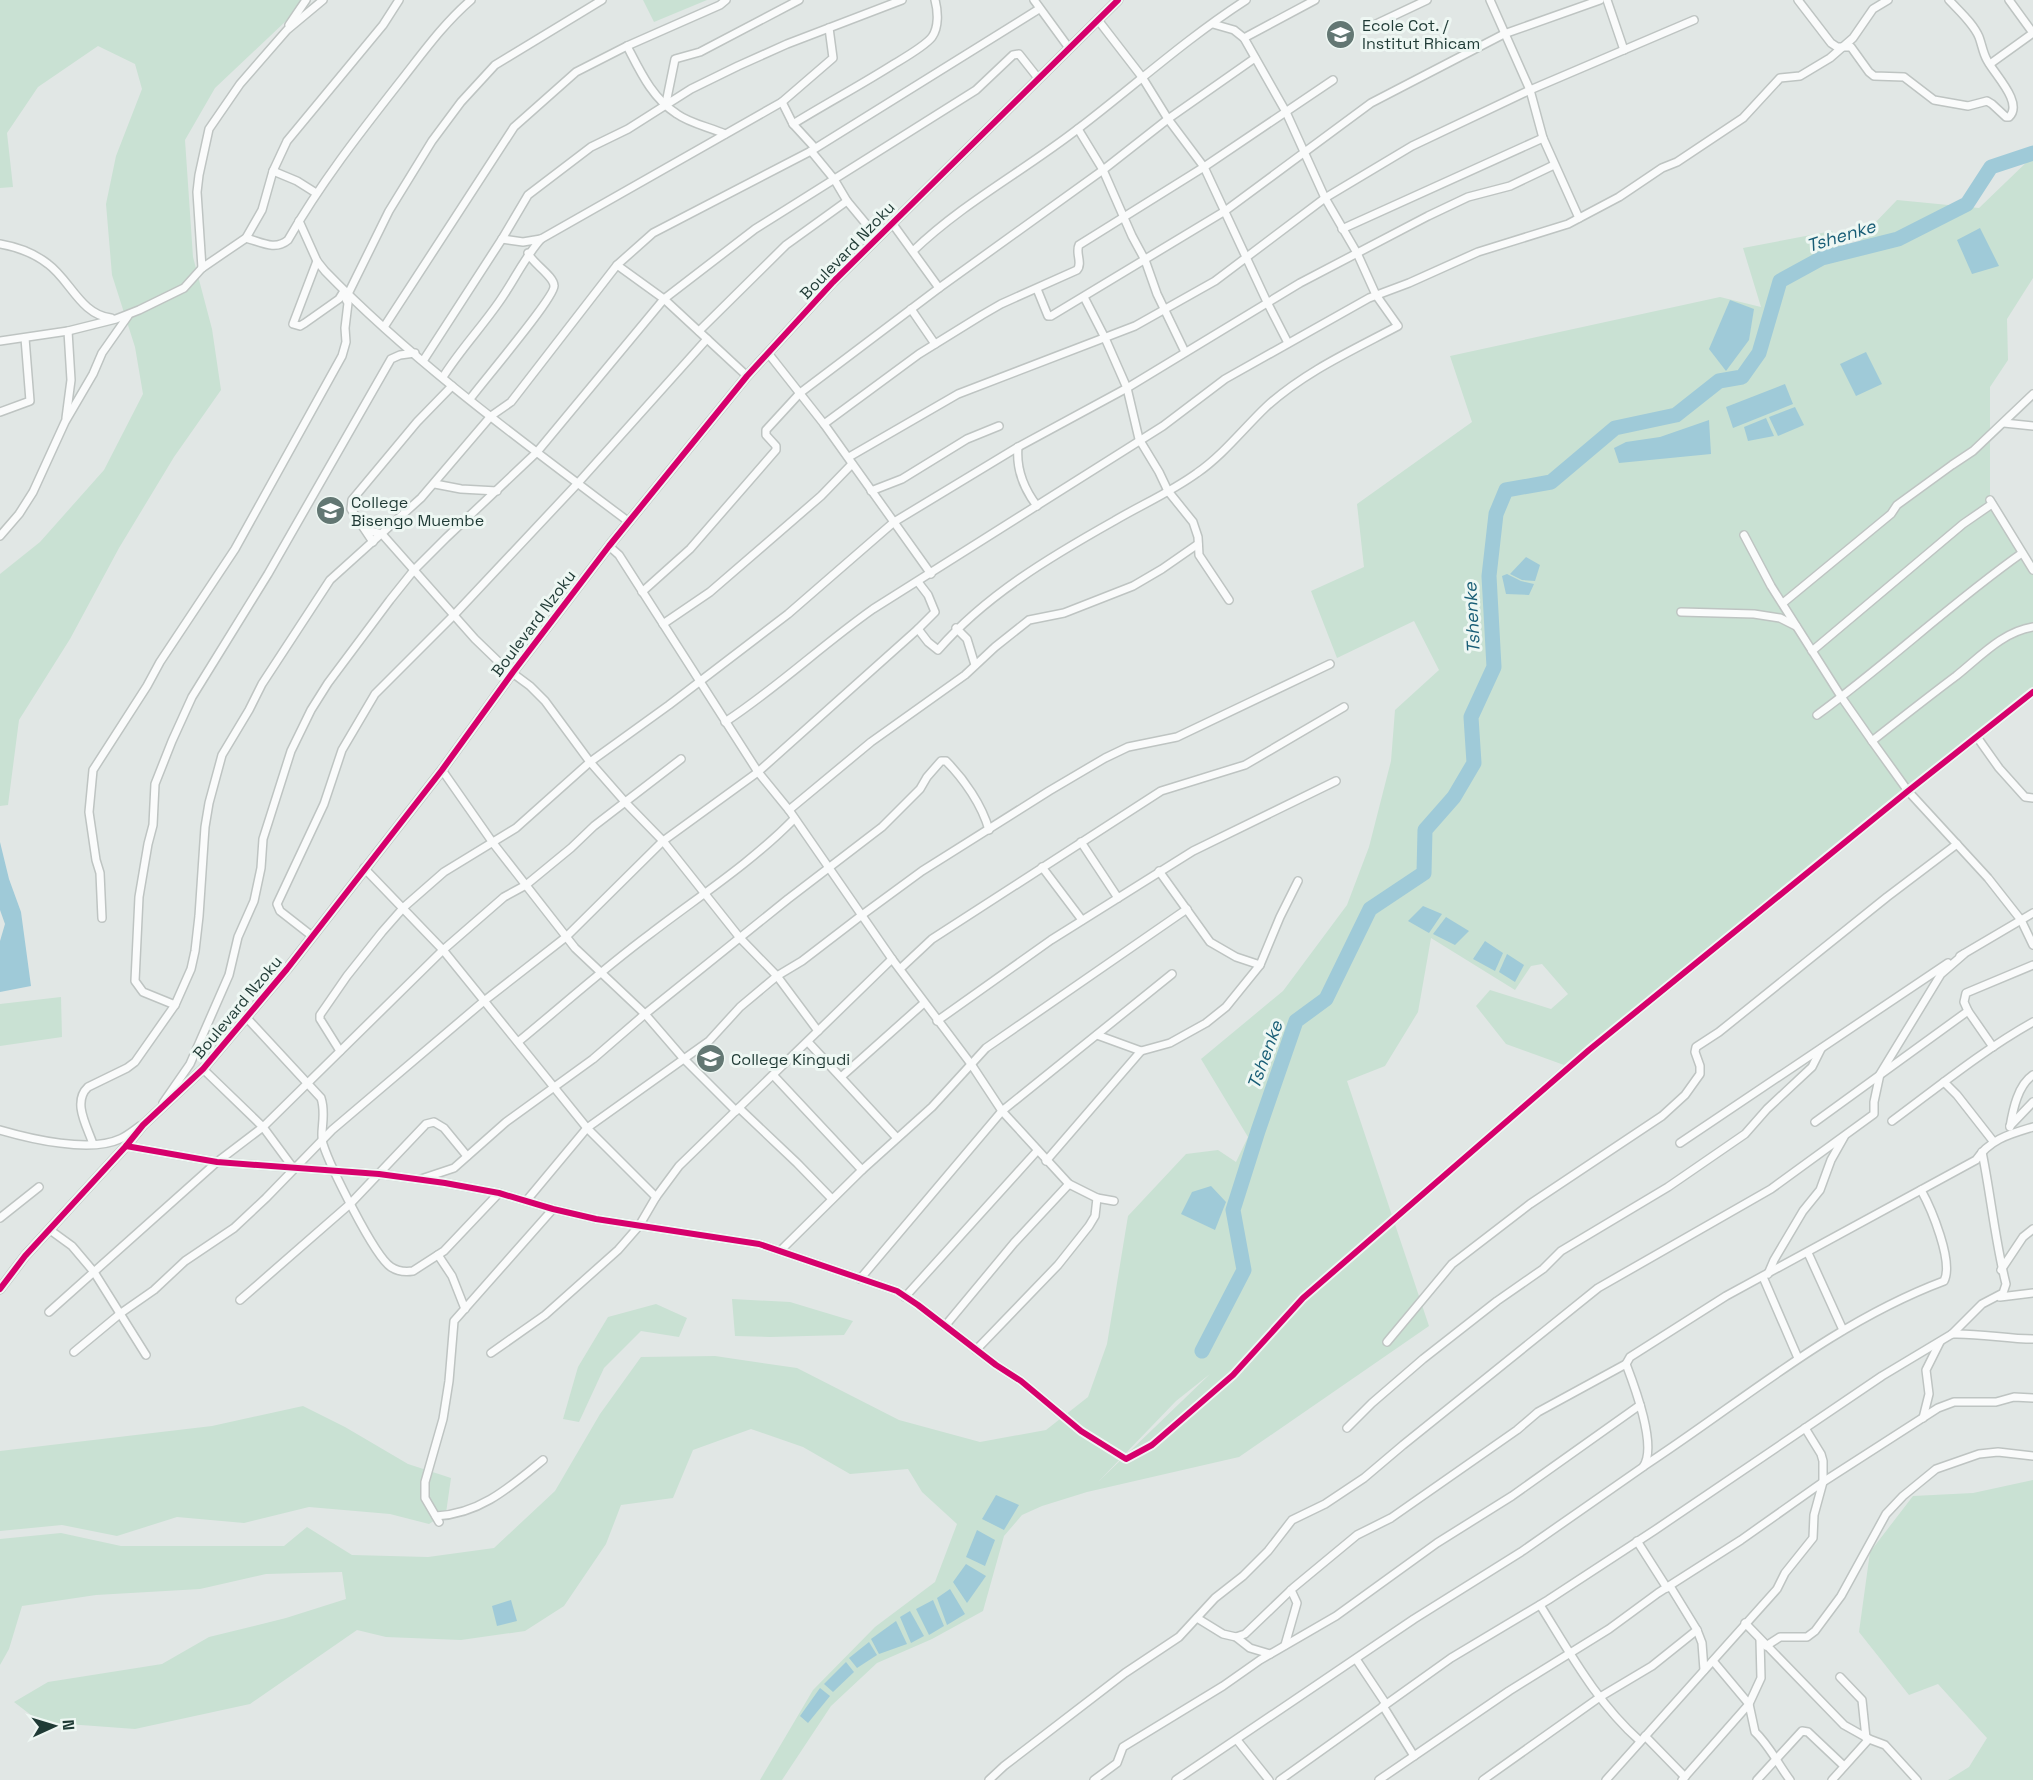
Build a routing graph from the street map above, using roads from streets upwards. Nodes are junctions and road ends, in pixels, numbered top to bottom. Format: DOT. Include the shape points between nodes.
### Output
graph roads {
  1 [pos="306,0"];
  2 [pos="323,0"];
  3 [pos="399,0"];
  4 [pos="471,0"];
  5 [pos="602,0"];
  6 [pos="799,0"];
  7 [pos="902,0"];
  8 [pos="935,0"];
  9 [pos="1034,0"];
  10 [pos="1118,0"];
  11 [pos="1246,0"];
  12 [pos="1315,0"];
  13 [pos="1427,0"];
  14 [pos="1490,0"];
  15 [pos="1600,0"];
  16 [pos="1607,0"];
  17 [pos="1798,0"];
  18 [pos="1888,0"];
  19 [pos="1949,0"];
  20 [pos="2010,1"];
  21 [pos="720,2"];
  22 [pos="1039,9"];
  23 [pos="1098,20"];
  24 [pos="1694,20"];
  25 [pos="1213,24"];
  26 [pos="1374,25"];
  27 [pos="829,28"];
  28 [pos="286,30"];
  29 [pos="1504,34"];
  30 [pos="1244,38"];
  31 [pos="627,46"];
  32 [pos="1069,48"];
  33 [pos="1842,48"];
  34 [pos="1624,50"];
  35 [pos="1255,57"];
  36 [pos="1990,64"];
  37 [pos="1142,77"];
  38 [pos="1038,78"];
  39 [pos="1333,80"];
  40 [pos="1530,90"];
  41 [pos="782,102"];
  42 [pos="665,104"];
  43 [pos="1286,112"];
  44 [pos="1168,119"];
  45 [pos="793,124"];
  46 [pos="1078,129"];
  47 [pos="725,134"];
  48 [pos="1543,138"];
  49 [pos="813,150"];
  50 [pos="1305,151"];
  51 [pos="1554,165"];
  52 [pos="1204,168"];
  53 [pos="1103,170"];
  54 [pos="273,171"];
  55 [pos="834,179"];
  56 [pos="316,193"];
  57 [pos="1325,198"];
  58 [pos="847,201"];
  59 [pos="1225,211"];
  60 [pos="1124,217"];
  61 [pos="1579,218"];
  62 [pos="299,222"];
  63 [pos="892,223"];
  64 [pos="1342,229"];
  65 [pos="877,237"];
  66 [pos="246,238"];
  67 [pos="502,239"];
  68 [pos="541,239"];
  69 [pos="0,244"];
  70 [pos="913,251"];
  71 [pos="528,254"];
  72 [pos="1357,254"];
  73 [pos="1246,259"];
  74 [pos="1145,260"];
  75 [pos="317,261"];
  76 [pos="617,265"];
  77 [pos="202,268"];
  78 [pos="939,288"];
  79 [pos="1037,289"];
  80 [pos="345,293"];
  81 [pos="1376,295"];
  82 [pos="1084,297"];
  83 [pos="664,299"];
  84 [pos="1267,302"];
  85 [pos="910,309"];
  86 [pos="1165,309"];
  87 [pos="129,314"];
  88 [pos="116,319"];
  89 [pos="384,327"];
  90 [pos="68,331"];
  91 [pos="699,331"];
  92 [pos="25,338"];
  93 [pos="1106,338"];
  94 [pos="1,339"];
  95 [pos="707,339"];
  96 [pos="1288,342"];
  97 [pos="935,344"];
  98 [pos="1185,352"];
  99 [pos="768,353"];
  100 [pos="415,354"];
  101 [pos="423,361"];
  102 [pos="747,376"];
  103 [pos="443,377"];
  104 [pos="452,386"];
  105 [pos="1127,388"];
  106 [pos="800,393"];
  107 [pos="2033,394"];
  108 [pos="470,399"];
  109 [pos="0,412"];
  110 [pos="491,416"];
  111 [pos="65,422"];
  112 [pos="2004,423"];
  113 [pos="824,424"];
  114 [pos="999,426"];
  115 [pos="2033,426"];
  116 [pos="1139,439"];
  117 [pos="1018,447"];
  118 [pos="537,452"];
  119 [pos="850,461"];
  120 [pos="435,483"];
  121 [pos="578,483"];
  122 [pos="497,491"];
  123 [pos="872,491"];
  124 [pos="1168,491"];
  125 [pos="1037,506"];
  126 [pos="629,522"];
  127 [pos="894,522"];
  128 [pos="366,530"];
  129 [pos="382,534"];
  130 [pos="1744,535"];
  131 [pos="0,536"];
  132 [pos="373,542"];
  133 [pos="1198,544"];
  134 [pos="609,546"];
  135 [pos="2022,553"];
  136 [pos="414,570"];
  137 [pos="2033,570"];
  138 [pos="931,574"];
  139 [pos="918,582"];
  140 [pos="642,592"];
  141 [pos="1229,600"];
  142 [pos="1783,603"];
  143 [pos="1681,612"];
  144 [pos="454,615"];
  145 [pos="663,624"];
  146 [pos="2033,627"];
  147 [pos="956,628"];
  148 [pos="1798,628"];
  149 [pos="918,629"];
  150 [pos="1812,651"];
  151 [pos="1330,664"];
  152 [pos="975,665"];
  153 [pos="513,672"];
  154 [pos="699,682"];
  155 [pos="2033,692"];
  156 [pos="1842,698"];
  157 [pos="1344,707"];
  158 [pos="1817,715"];
  159 [pos="725,722"];
  160 [pos="1977,737"];
  161 [pos="1872,741"];
  162 [pos="681,759"];
  163 [pos="590,762"];
  164 [pos="442,770"];
  165 [pos="758,772"];
  166 [pos="1336,782"];
  167 [pos="1908,791"];
  168 [pos="2033,798"];
  169 [pos="626,803"];
  170 [pos="789,810"];
  171 [pos="794,819"];
  172 [pos="989,830"];
  173 [pos="663,841"];
  174 [pos="1081,842"];
  175 [pos="493,843"];
  176 [pos="1957,844"];
  177 [pos="1042,867"];
  178 [pos="364,868"];
  179 [pos="829,870"];
  180 [pos="1158,872"];
  181 [pos="1298,880"];
  182 [pos="526,885"];
  183 [pos="704,893"];
  184 [pos="1118,898"];
  185 [pos="404,907"];
  186 [pos="1187,909"];
  187 [pos="2033,913"];
  188 [pos="862,915"];
  189 [pos="102,918"];
  190 [pos="1082,920"];
  191 [pos="2021,920"];
  192 [pos="312,936"];
  193 [pos="566,937"];
  194 [pos="740,938"];
  195 [pos="2033,945"];
  196 [pos="442,950"];
  197 [pos="1964,954"];
  198 [pos="892,959"];
  199 [pos="1260,964"];
  200 [pos="2033,965"];
  201 [pos="901,968"];
  202 [pos="599,972"];
  203 [pos="1172,974"];
  204 [pos="777,976"];
  205 [pos="484,1001"];
  206 [pos="924,1003"];
  207 [pos="175,1005"];
  208 [pos="1968,1011"];
  209 [pos="645,1014"];
  210 [pos="246,1017"];
  211 [pos="937,1021"];
  212 [pos="2033,1022"];
  213 [pos="818,1031"];
  214 [pos="1096,1035"];
  215 [pos="518,1042"];
  216 [pos="808,1042"];
  217 [pos="1993,1047"];
  218 [pos="1821,1049"];
  219 [pos="340,1051"];
  220 [pos="1141,1051"];
  221 [pos="683,1058"];
  222 [pos="971,1064"];
  223 [pos="203,1069"];
  224 [pos="1880,1074"];
  225 [pos="2033,1075"];
  226 [pos="774,1076"];
  227 [pos="841,1077"];
  228 [pos="1944,1082"];
  229 [pos="307,1083"];
  230 [pos="556,1088"];
  231 [pos="2033,1101"];
  232 [pos="160,1108"];
  233 [pos="737,1109"];
  234 [pos="1002,1111"];
  235 [pos="1892,1121"];
  236 [pos="1815,1122"];
  237 [pos="142,1125"];
  238 [pos="263,1127"];
  239 [pos="2010,1127"];
  240 [pos="587,1128"];
  241 [pos="2033,1128"];
  242 [pos="0,1130"];
  243 [pos="1845,1135"];
  244 [pos="2003,1137"];
  245 [pos="897,1138"];
  246 [pos="322,1141"];
  247 [pos="1993,1142"];
  248 [pos="1680,1143"];
  249 [pos="93,1144"];
  250 [pos="126,1146"];
  251 [pos="1037,1150"];
  252 [pos="1982,1152"];
  253 [pos="467,1156"];
  254 [pos="1046,1161"];
  255 [pos="217,1162"];
  256 [pos="294,1169"];
  257 [pos="333,1170"];
  258 [pos="862,1170"];
  259 [pos="379,1174"];
  260 [pos="419,1179"];
  261 [pos="1069,1184"];
  262 [pos="39,1187"];
  263 [pos="1921,1190"];
  264 [pos="499,1193"];
  265 [pos="656,1197"];
  266 [pos="1097,1198"];
  267 [pos="832,1199"];
  268 [pos="527,1200"];
  269 [pos="1114,1201"];
  270 [pos="350,1204"];
  271 [pos="553,1209"];
  272 [pos="0,1218"];
  273 [pos="639,1226"];
  274 [pos="2033,1229"];
  275 [pos="50,1230"];
  276 [pos="780,1251"];
  277 [pos="1808,1253"];
  278 [pos="438,1255"];
  279 [pos="2001,1270"];
  280 [pos="94,1272"];
  281 [pos="1766,1276"];
  282 [pos="860,1279"];
  283 [pos="0,1289"];
  284 [pos="2033,1293"];
  285 [pos="905,1297"];
  286 [pos="1997,1297"];
  287 [pos="240,1300"];
  288 [pos="465,1309"];
  289 [pos="50,1312"];
  290 [pos="121,1313"];
  291 [pos="945,1326"];
  292 [pos="1843,1330"];
  293 [pos="1953,1334"];
  294 [pos="2033,1339"];
  295 [pos="1387,1342"];
  296 [pos="1940,1342"];
  297 [pos="976,1350"];
  298 [pos="74,1352"];
  299 [pos="491,1353"];
  300 [pos="146,1355"];
  301 [pos="1798,1358"];
  302 [pos="1626,1364"];
  303 [pos="2033,1398"];
  304 [pos="1640,1405"];
  305 [pos="1923,1418"];
  306 [pos="1347,1428"];
  307 [pos="1805,1428"];
  308 [pos="2033,1456"];
  309 [pos="543,1460"];
  310 [pos="1643,1467"];
  311 [pos="1823,1482"];
  312 [pos="1637,1541"];
  313 [pos="1668,1587"];
  314 [pos="1291,1590"];
  315 [pos="1540,1605"];
  316 [pos="1197,1618"];
  317 [pos="1745,1623"];
  318 [pos="1697,1630"];
  319 [pos="1236,1637"];
  320 [pos="1760,1640"];
  321 [pos="1702,1643"];
  322 [pos="1285,1645"];
  323 [pos="1766,1646"];
  324 [pos="1570,1653"];
  325 [pos="1270,1654"];
  326 [pos="1356,1659"];
  327 [pos="1713,1660"];
  328 [pos="1704,1670"];
  329 [pos="1840,1677"];
  330 [pos="1600,1697"];
  331 [pos="1749,1704"];
  332 [pos="1385,1705"];
  333 [pos="1643,1739"];
  334 [pos="1867,1739"];
  335 [pos="1238,1740"];
  336 [pos="1414,1756"];
  337 [pos="1775,1761"];
  338 [pos="1844,1766"];
  339 [pos="1686,1778"];
  340 [pos="990,1780"];
  341 [pos="1094,1780"];
  342 [pos="1176,1780"];
  343 [pos="1269,1780"];
  344 [pos="1280,1780"];
  345 [pos="1379,1780"];
  346 [pos="1484,1780"];
  347 [pos="1606,1780"];
  348 [pos="1757,1780"];
  349 [pos="1790,1780"];
  350 [pos="1832,1780"];
  351 [pos="1916,1780"];
  1 -- 28 [label="street"];
  2 -- 28 [label="street"];
  3 -- 54 [label="street" via="383,25 287,141"];
  4 -- 56 [label="street" via="450,18"];
  5 -- 80 [label="street" via="495,64 461,102 432,141"];
  6 -- 42 [label="street" via="700,52 675,59"];
  7 -- 27 [label="street"];
  8 -- 45 [label="street" via="937,22 932,37 852,91"];
  9 -- 22 [label="street"];
  10 -- 23 [label="street, Boulevard Nzoku"];
  11 -- 25 [label="street"];
  12 -- 30 [label="street"];
  13 -- 26 [label="street"];
  14 -- 29 [label="street"];
  15 -- 29 [label="street"];
  16 -- 34 [label="street"];
  17 -- 33 [label="street" via="1831,43"];
  18 -- 33 [label="street" via="1873,9"];
  19 -- 36 [label="street" via="1979,36"];
  20 -- 36 [label="street" via="2033,33"];
  21 -- 31 [label="street"];
  22 -- 32 [label="street"];
  22 -- 49 [label="street"];
  23 -- 32 [label="street, Boulevard Nzoku"];
  23 -- 37 [label="street"];
  24 -- 34 [label="street"];
  25 -- 30 [label="street" via="1234,30"];
  25 -- 37 [label="street"];
  27 -- 41 [label="street" via="833,58"];
  27 -- 42 [label="street" via="748,62"];
  28 -- 77 [label="street" via="240,84 209,129 197,192"];
  29 -- 40 [label="street"];
  29 -- 50 [label="street" via="1371,103"];
  30 -- 35 [label="street"];
  31 -- 42 [label="street" via="651,89"];
  31 -- 89 [label="street" via="576,72 514,128"];
  32 -- 38 [label="street, Boulevard Nzoku"];
  33 -- 36 [label="street" via="1851,47 1874,75 1904,77 1934,100 1968,106 1987,101 2009,117 2014,107"];
  33 -- 61 [label="street" via="1800,76 1780,78 1743,118 1620,197"];
  34 -- 40 [label="street"];
  35 -- 43 [label="street"];
  35 -- 44 [label="street"];
  37 -- 44 [label="street"];
  37 -- 46 [label="street"];
  38 -- 55 [label="street" via="1019,54 1013,55 976,90"];
  38 -- 63 [label="street, Boulevard Nzoku"];
  39 -- 43 [label="street"];
  40 -- 48 [label="street"];
  40 -- 57 [label="street" via="1412,146"];
  41 -- 45 [label="street"];
  41 -- 47 [label="street"];
  42 -- 47 [label="street" via="677,115"];
  42 -- 67 [label="street" via="628,129 591,147 528,195"];
  43 -- 50 [label="street"];
  43 -- 52 [label="street"];
  44 -- 52 [label="street"];
  44 -- 53 [label="street"];
  45 -- 49 [label="street"];
  46 -- 53 [label="street"];
  46 -- 70 [label="street" via="940,225"];
  47 -- 68 [label="street"];
  48 -- 51 [label="street"];
  48 -- 64 [label="street"];
  49 -- 55 [label="street"];
  49 -- 76 [label="street" via="653,233"];
  50 -- 57 [label="street"];
  50 -- 59 [label="street"];
  51 -- 61 [label="street"];
  51 -- 72 [label="street" via="1510,186 1468,197"];
  52 -- 59 [label="street"];
  52 -- 60 [label="street"];
  53 -- 60 [label="street"];
  53 -- 78 [label="street"];
  54 -- 56 [label="street"];
  54 -- 66 [label="street" via="262,210"];
  55 -- 58 [label="street"];
  55 -- 83 [label="street" via="755,229"];
  56 -- 62 [label="street"];
  57 -- 64 [label="street"];
  57 -- 73 [label="street"];
  58 -- 65 [label="street"];
  58 -- 91 [label="street" via="786,245"];
  59 -- 73 [label="street"];
  59 -- 74 [label="street"];
  60 -- 74 [label="street"];
  60 -- 79 [label="street" via="1079,245 1077,270"];
  61 -- 81 [label="street" via="1478,252"];
  62 -- 66 [label="street" via="282,245"];
  62 -- 75 [label="street"];
  63 -- 65 [label="street, Boulevard Nzoku"];
  63 -- 70 [label="street"];
  64 -- 72 [label="street"];
  65 -- 99 [label="street, Boulevard Nzoku"];
  66 -- 77 [label="street"];
  67 -- 68 [label="street"];
  67 -- 101 [label="street"];
  68 -- 71 [label="street"];
  69 -- 88 [label="street" via="49,264 85,306 96,314"];
  70 -- 78 [label="street"];
  71 -- 103 [label="street" via="497,305"];
  71 -- 108 [label="street" via="554,288"];
  72 -- 81 [label="street"];
  72 -- 84 [label="street"];
  73 -- 84 [label="street"];
  73 -- 86 [label="street"];
  74 -- 82 [label="street"];
  74 -- 86 [label="street"];
  75 -- 80 [label="street"];
  75 -- 80 [label="street" via="293,324 300,326"];
  76 -- 83 [label="street"];
  76 -- 110 [label="street" via="511,402"];
  77 -- 87 [label="street" via="184,288"];
  78 -- 85 [label="street"];
  79 -- 82 [label="street" via="1050,316"];
  79 -- 97 [label="street" via="1001,304"];
  80 -- 89 [label="street"];
  80 -- 189 [label="street" via="348,303 342,356 235,549 93,770 89,812 100,873"];
  81 -- 96 [label="street"];
  81 -- 124 [label="street" via="1398,326 1304,377 1197,473"];
  82 -- 93 [label="street"];
  83 -- 91 [label="street"];
  83 -- 118 [label="street"];
  84 -- 96 [label="street"];
  84 -- 98 [label="street"];
  85 -- 97 [label="street"];
  85 -- 106 [label="street"];
  86 -- 93 [label="street"];
  86 -- 98 [label="street"];
  87 -- 88 [label="street"];
  87 -- 111 [label="street" via="102,353"];
  88 -- 90 [label="street"];
  89 -- 100 [label="street"];
  90 -- 92 [label="street"];
  90 -- 111 [label="street" via="71,380"];
  91 -- 95 [label="street"];
  92 -- 94 [label="street"];
  92 -- 109 [label="street" via="30,401"];
  93 -- 105 [label="street"];
  93 -- 119 [label="street" via="958,394"];
  95 -- 102 [label="street"];
  95 -- 121 [label="street"];
  96 -- 116 [label="street" via="1225,379 1163,426"];
  97 -- 113 [label="street"];
  98 -- 105 [label="street"];
  99 -- 102 [label="street, Boulevard Nzoku"];
  99 -- 106 [label="street"];
  100 -- 101 [label="street"];
  100 -- 207 [label="street" via="391,360 192,697 155,784 153,825 139,897 135,981 143,992"];
  101 -- 103 [label="street"];
  102 -- 126 [label="street, Boulevard Nzoku"];
  103 -- 104 [label="street"];
  104 -- 108 [label="street"];
  104 -- 128 [label="street" via="352,500 351,509"];
  105 -- 116 [label="street"];
  105 -- 117 [label="street"];
  106 -- 113 [label="street"];
  106 -- 140 [label="street" via="766,430 776,450 690,549"];
  107 -- 112 [label="street"];
  108 -- 110 [label="street"];
  110 -- 118 [label="street"];
  110 -- 120 [label="street"];
  111 -- 131 [label="street" via="33,492"];
  112 -- 115 [label="street"];
  112 -- 142 [label="street" via="1973,451 1897,505"];
  113 -- 119 [label="street"];
  114 -- 123 [label="street"];
  116 -- 124 [label="street"];
  116 -- 125 [label="street"];
  117 -- 125 [label="street" via="1020,473"];
  117 -- 127 [label="street"];
  118 -- 121 [label="street"];
  118 -- 122 [label="street"];
  119 -- 123 [label="street"];
  119 -- 145 [label="street" via="821,496 727,578"];
  120 -- 122 [label="street"];
  120 -- 129 [label="street"];
  121 -- 126 [label="street"];
  121 -- 144 [label="street"];
  122 -- 136 [label="street"];
  123 -- 127 [label="street"];
  124 -- 133 [label="street" via="1193,522"];
  124 -- 147 [label="street" via="1008,586"];
  125 -- 138 [label="street"];
  126 -- 134 [label="street, Boulevard Nzoku"];
  127 -- 138 [label="street"];
  127 -- 154 [label="street" via="788,614"];
  128 -- 129 [label="street"];
  128 -- 132 [label="street"];
  129 -- 132 [label="street"];
  129 -- 136 [label="street"];
  130 -- 142 [label="street"];
  132 -- 207 [label="street" via="330,580 267,674 222,755 205,827 195,951"];
  133 -- 141 [label="street" via="1199,555"];
  133 -- 152 [label="street" via="1133,586 1064,613 1029,620"];
  134 -- 140 [label="street"];
  134 -- 153 [label="street, Boulevard Nzoku"];
  135 -- 137 [label="street"];
  135 -- 150 [label="street" via="1991,502"];
  135 -- 156 [label="street" via="1966,594"];
  136 -- 144 [label="street"];
  136 -- 232 [label="street" via="343,661 298,736 263,839 254,901 238,937 230,975 190,1064"];
  138 -- 139 [label="street"];
  139 -- 149 [label="street" via="935,612"];
  139 -- 159 [label="street" via="843,630 755,703"];
  140 -- 145 [label="street"];
  142 -- 148 [label="street"];
  143 -- 148 [label="street" via="1754,614 1780,618"];
  144 -- 153 [label="street" via="495,659"];
  144 -- 192 [label="street" via="375,694 338,759 324,804 277,904 280,911"];
  145 -- 154 [label="street"];
  146 -- 161 [label="street" via="2022,629 1988,649"];
  147 -- 149 [label="street" via="937,650"];
  147 -- 152 [label="street" via="967,639"];
  148 -- 150 [label="street"];
  149 -- 165 [label="street"];
  150 -- 156 [label="street"];
  151 -- 172 [label="street" via="1178,737 1128,747 1105,758"];
  152 -- 170 [label="street" via="871,742"];
  153 -- 163 [label="street" via="545,701"];
  153 -- 164 [label="street, Boulevard Nzoku"];
  154 -- 159 [label="street"];
  154 -- 163 [label="street"];
  155 -- 160 [label="street"];
  156 -- 158 [label="street"];
  156 -- 161 [label="street"];
  157 -- 174 [label="street" via="1245,765 1161,791"];
  159 -- 165 [label="street"];
  160 -- 167 [label="street"];
  160 -- 168 [label="street" via="2025,797"];
  161 -- 167 [label="street"];
  162 -- 169 [label="street"];
  163 -- 169 [label="street"];
  163 -- 175 [label="street" via="516,828"];
  164 -- 175 [label="street"];
  164 -- 178 [label="street, Boulevard Nzoku"];
  165 -- 170 [label="street"];
  165 -- 173 [label="street"];
  166 -- 180 [label="street"];
  167 -- 176 [label="street"];
  167 -- 297 [label="street" via="1589,1050 1303,1298 1233,1375 1152,1445 1126,1459 1113,1452"];
  169 -- 173 [label="street"];
  169 -- 182 [label="street"];
  170 -- 171 [label="street"];
  171 -- 179 [label="street"];
  171 -- 183 [label="street"];
  172 -- 179 [label="street" via="975,799 943,760 896,814"];
  172 -- 188 [label="street" via="922,871"];
  173 -- 183 [label="street"];
  173 -- 193 [label="street"];
  174 -- 177 [label="street"];
  174 -- 184 [label="street"];
  175 -- 182 [label="street"];
  175 -- 185 [label="street" via="444,872"];
  176 -- 191 [label="street"];
  176 -- 295 [label="street" via="1696,1047 1700,1074 1685,1095 1662,1116 1530,1204 1452,1264"];
  177 -- 190 [label="street"];
  177 -- 201 [label="street" via="932,939"];
  178 -- 185 [label="street"];
  178 -- 192 [label="street, Boulevard Nzoku"];
  179 -- 188 [label="street"];
  179 -- 194 [label="street"];
  180 -- 184 [label="street"];
  180 -- 186 [label="street"];
  181 -- 199 [label="street"];
  182 -- 193 [label="street"];
  182 -- 196 [label="street" via="504,897"];
  183 -- 194 [label="street"];
  183 -- 202 [label="street"];
  184 -- 190 [label="street"];
  185 -- 196 [label="street"];
  185 -- 219 [label="street" via="320,1015"];
  186 -- 199 [label="street" via="1210,942 1236,957"];
  186 -- 222 [label="street" via="986,1048"];
  187 -- 191 [label="street"];
  188 -- 198 [label="street"];
  188 -- 204 [label="street"];
  190 -- 211 [label="street"];
  191 -- 195 [label="street"];
  191 -- 197 [label="street"];
  192 -- 210 [label="street, Boulevard Nzoku"];
  193 -- 202 [label="street"];
  193 -- 205 [label="street"];
  194 -- 204 [label="street"];
  194 -- 209 [label="street"];
  196 -- 205 [label="street"];
  196 -- 219 [label="street"];
  197 -- 218 [label="street"];
  197 -- 224 [label="street" via="1941,974"];
  198 -- 201 [label="street"];
  198 -- 213 [label="street"];
  199 -- 220 [label="street" via="1226,1007 1206,1023 1170,1043"];
  200 -- 208 [label="street" via="1966,993"];
  201 -- 206 [label="street"];
  202 -- 209 [label="street"];
  202 -- 215 [label="street"];
  203 -- 214 [label="street"];
  204 -- 213 [label="street"];
  204 -- 221 [label="street" via="740,1007 709,1041"];
  205 -- 215 [label="street"];
  205 -- 246 [label="street"];
  206 -- 211 [label="street"];
  206 -- 227 [label="street"];
  207 -- 249 [label="street" via="135,1062 83,1091 80,1105"];
  208 -- 217 [label="street"];
  208 -- 224 [label="street"];
  209 -- 221 [label="street"];
  209 -- 230 [label="street"];
  210 -- 223 [label="street, Boulevard Nzoku"];
  210 -- 229 [label="street"];
  211 -- 222 [label="street"];
  212 -- 217 [label="street"];
  213 -- 216 [label="street"];
  214 -- 220 [label="street"];
  214 -- 234 [label="street"];
  215 -- 230 [label="street"];
  216 -- 226 [label="street"];
  216 -- 227 [label="street"];
  217 -- 228 [label="street"];
  218 -- 248 [label="street"];
  218 -- 306 [label="street" via="1812,1067 1745,1134 1668,1187 1561,1251 1543,1269 1423,1359"];
  219 -- 229 [label="street"];
  220 -- 254 [label="street"];
  221 -- 233 [label="street"];
  221 -- 240 [label="street"];
  222 -- 234 [label="street"];
  222 -- 245 [label="street"];
  223 -- 232 [label="street, Boulevard Nzoku"];
  223 -- 238 [label="street"];
  224 -- 236 [label="street"];
  224 -- 243 [label="street" via="1874,1114"];
  225 -- 239 [label="street" via="2020,1092"];
  226 -- 233 [label="street"];
  226 -- 258 [label="street"];
  227 -- 245 [label="street"];
  228 -- 235 [label="street"];
  228 -- 247 [label="street"];
  229 -- 238 [label="street"];
  229 -- 246 [label="street" via="323,1103"];
  230 -- 240 [label="street"];
  230 -- 253 [label="street" via="506,1122"];
  231 -- 239 [label="street"];
  232 -- 237 [label="street, Boulevard Nzoku"];
  233 -- 265 [label="street" via="679,1166"];
  233 -- 267 [label="street"];
  234 -- 251 [label="street"];
  234 -- 282 [label="street"];
  237 -- 249 [label="street" via="119,1140"];
  237 -- 250 [label="street, Boulevard Nzoku"];
  238 -- 255 [label="street"];
  238 -- 256 [label="street"];
  239 -- 244 [label="street"];
  240 -- 265 [label="street"];
  240 -- 268 [label="street"];
  241 -- 244 [label="street"];
  242 -- 249 [label="street" via="61,1144"];
  243 -- 281 [label="street" via="1820,1190 1803,1211"];
  243 -- 316 [label="street" via="1771,1189 1598,1288 1364,1478 1292,1520 1268,1551"];
  244 -- 247 [label="street"];
  245 -- 258 [label="street"];
  246 -- 256 [label="street"];
  246 -- 257 [label="street"];
  247 -- 252 [label="street"];
  250 -- 255 [label="street"];
  250 -- 275 [label="street, Boulevard Nzoku"];
  251 -- 254 [label="street"];
  251 -- 285 [label="street"];
  252 -- 263 [label="street" via="1976,1160"];
  252 -- 279 [label="street"];
  253 -- 259 [label="street" via="434,1122 426,1124"];
  253 -- 260 [label="street" via="454,1168"];
  254 -- 261 [label="street"];
  255 -- 256 [label="street"];
  255 -- 280 [label="street"];
  256 -- 257 [label="street"];
  256 -- 290 [label="street" via="234,1228 185,1261"];
  257 -- 259 [label="street"];
  257 -- 270 [label="street"];
  258 -- 267 [label="street"];
  259 -- 260 [label="street"];
  259 -- 270 [label="street"];
  260 -- 264 [label="street"];
  261 -- 266 [label="street"];
  261 -- 291 [label="street"];
  262 -- 272 [label="street"];
  263 -- 277 [label="street"];
  263 -- 292 [label="street" via="1939,1232 1947,1270 1945,1279"];
  264 -- 268 [label="street"];
  264 -- 278 [label="street"];
  265 -- 273 [label="street"];
  266 -- 269 [label="street"];
  266 -- 297 [label="street" via="1089,1227"];
  267 -- 276 [label="street"];
  268 -- 271 [label="street"];
  270 -- 278 [label="street" via="391,1267 413,1271"];
  270 -- 287 [label="street"];
  271 -- 273 [label="street"];
  271 -- 288 [label="street"];
  273 -- 276 [label="street" via="725,1237"];
  273 -- 299 [label="street" via="545,1316"];
  274 -- 279 [label="street"];
  275 -- 280 [label="street" via="72,1246"];
  275 -- 283 [label="street, Boulevard Nzoku"];
  276 -- 282 [label="street"];
  277 -- 281 [label="street"];
  277 -- 292 [label="street"];
  278 -- 288 [label="street" via="452,1276"];
  279 -- 286 [label="street" via="2006,1287"];
  280 -- 289 [label="street"];
  280 -- 290 [label="street"];
  281 -- 301 [label="street"];
  281 -- 302 [label="street" via="1705,1308 1630,1357"];
  282 -- 285 [label="street"];
  284 -- 286 [label="street"];
  285 -- 291 [label="street"];
  286 -- 293 [label="street" via="1982,1304"];
  288 -- 309 [label="street" via="454,1321 443,1419 426,1475 425,1498 437,1519 483,1505"];
  290 -- 298 [label="street"];
  290 -- 300 [label="street"];
  291 -- 297 [label="street"];
  292 -- 301 [label="street"];
  293 -- 294 [label="street"];
  293 -- 296 [label="street"];
  296 -- 305 [label="street" via="1926,1370 1929,1394"];
  296 -- 307 [label="street"];
  301 -- 310 [label="street"];
  302 -- 304 [label="street"];
  302 -- 314 [label="street" via="1538,1412 1391,1518 1357,1535"];
  303 -- 305 [label="street" via="1954,1402"];
  304 -- 310 [label="street" via="1647,1449"];
  304 -- 322 [label="street" via="1512,1496 1437,1542 1336,1616"];
  305 -- 311 [label="street"];
  307 -- 311 [label="street" via="1821,1454"];
  307 -- 312 [label="street"];
  308 -- 323 [label="street" via="1979,1454 1936,1469 1886,1514 1841,1596 1815,1631 1807,1637 1780,1637"];
  310 -- 326 [label="street"];
  311 -- 313 [label="street"];
  311 -- 317 [label="street" via="1814,1515 1813,1538 1777,1589"];
  312 -- 313 [label="street"];
  312 -- 315 [label="street"];
  313 -- 318 [label="street"];
  313 -- 324 [label="street"];
  314 -- 319 [label="street" via="1245,1634"];
  314 -- 322 [label="street" via="1297,1603"];
  315 -- 324 [label="street"];
  315 -- 332 [label="street" via="1451,1658"];
  316 -- 319 [label="street"];
  316 -- 340 [label="street" via="1179,1637 1125,1673"];
  317 -- 320 [label="street"];
  317 -- 327 [label="street"];
  318 -- 321 [label="street"];
  318 -- 330 [label="street" via="1652,1666"];
  319 -- 325 [label="street" via="1250,1648"];
  320 -- 323 [label="street"];
  320 -- 331 [label="street" via="1761,1678"];
  321 -- 327 [label="street"];
  321 -- 328 [label="street"];
  322 -- 325 [label="street"];
  323 -- 334 [label="street" via="1844,1725"];
  324 -- 330 [label="street"];
  324 -- 336 [label="street"];
  325 -- 341 [label="street" via="1123,1747 1117,1763"];
  326 -- 332 [label="street"];
  326 -- 335 [label="street"];
  327 -- 328 [label="street"];
  327 -- 331 [label="street"];
  328 -- 333 [label="street"];
  329 -- 334 [label="street" via="1862,1700"];
  330 -- 333 [label="street"];
  330 -- 346 [label="street"];
  331 -- 337 [label="street" via="1755,1732 1763,1738"];
  331 -- 339 [label="street"];
  332 -- 336 [label="street"];
  332 -- 344 [label="street"];
  333 -- 339 [label="street"];
  333 -- 347 [label="street"];
  334 -- 338 [label="street"];
  334 -- 351 [label="street" via="1885,1745"];
  335 -- 342 [label="street"];
  335 -- 343 [label="street"];
  336 -- 345 [label="street"];
  337 -- 338 [label="street" via="1805,1731"];
  337 -- 348 [label="street"];
  337 -- 349 [label="street"];
  338 -- 350 [label="street"];
}
